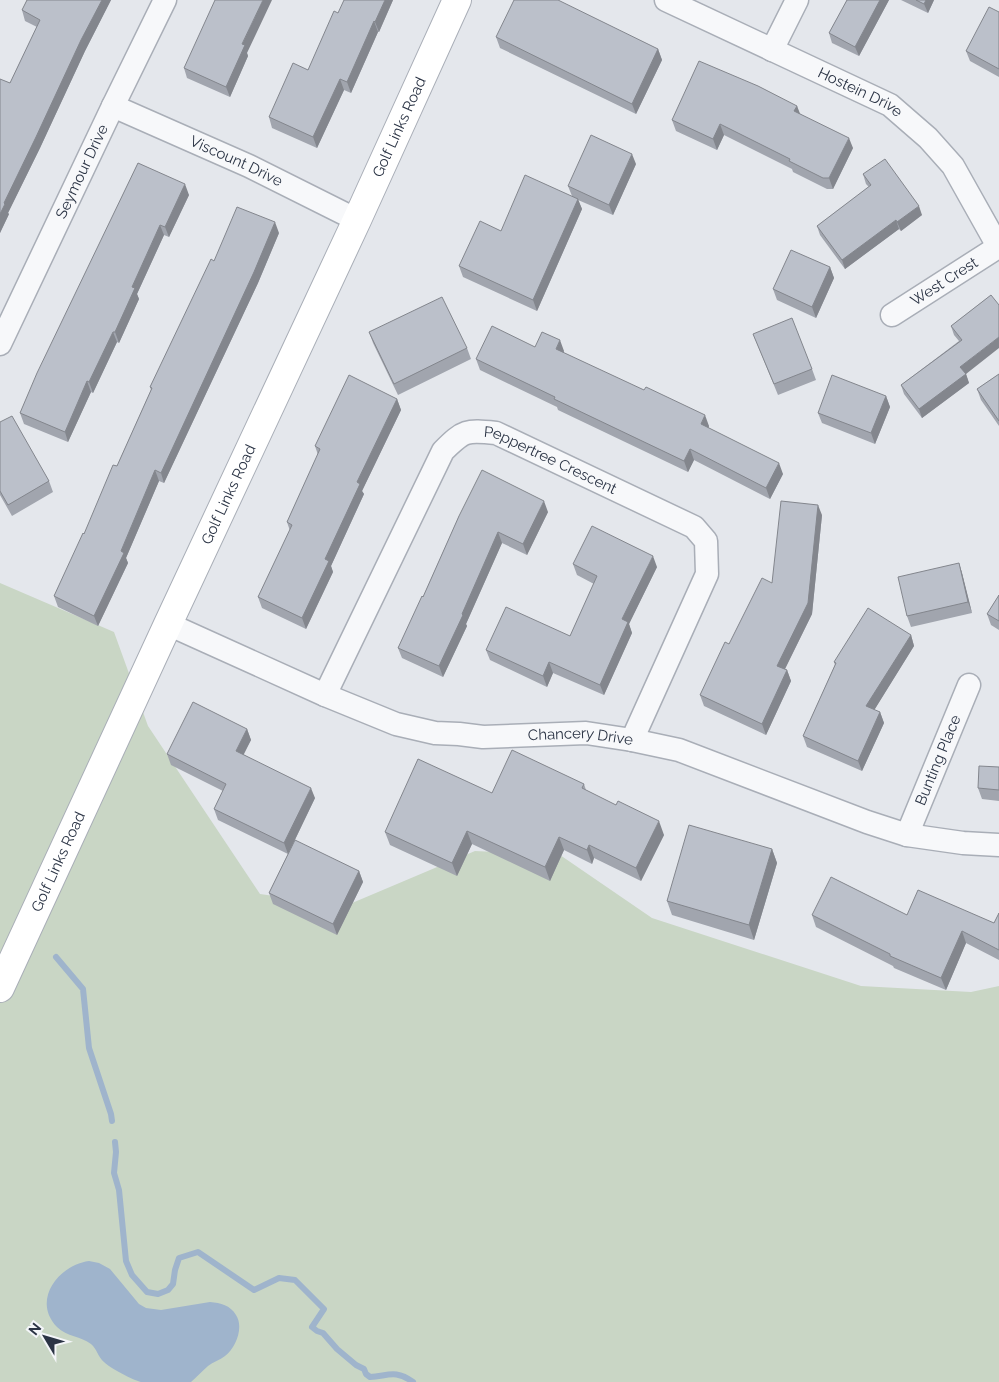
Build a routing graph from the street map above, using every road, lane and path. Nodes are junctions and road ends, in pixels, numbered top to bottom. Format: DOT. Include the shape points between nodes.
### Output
graph roads {
  1 [pos="165,0"];
  2 [pos="457,0"];
  3 [pos="666,0"];
  4 [pos="797,0"];
  5 [pos="772,50"];
  6 [pos="113,106"];
  7 [pos="357,220"];
  8 [pos="998,248"];
  9 [pos="892,315"];
  10 [pos="0,344"];
  11 [pos="168,624"];
  12 [pos="969,685"];
  13 [pos="325,695"];
  14 [pos="632,740"];
  15 [pos="907,835"];
  16 [pos="999,845"];
  17 [pos="0,988"];
  1 -- 6 [label="street, Seymour Drive"];
  2 -- 7 [label="main road, Golf Links Road"];
  3 -- 5 [label="street, Hostein Drive"];
  4 -- 5 [label="street"];
  5 -- 8 [label="street, Hostein Drive" via="890,105 928,138 953,166"];
  6 -- 7 [label="street, Viscount Drive" via="249,166"];
  6 -- 10 [label="street, Seymour Drive"];
  7 -- 11 [label="main road, Golf Links Road"];
  8 -- 9 [label="street, West Crest"];
  11 -- 13 [label="street, Chancery Drive"];
  11 -- 17 [label="main road, Golf Links Road"];
  12 -- 15 [label="street, Bunting Place"];
  13 -- 14 [label="street, Chancery Drive" via="396,724 435,733 484,737 586,733"];
  13 -- 14 [label="street, Peppertree Crescent" via="443,451 458,436 472,430 496,433 694,526 706,541 707,574"];
  14 -- 15 [label="street, Chancery Drive" via="679,750"];
  15 -- 16 [label="street, Chancery Drive"];
}
